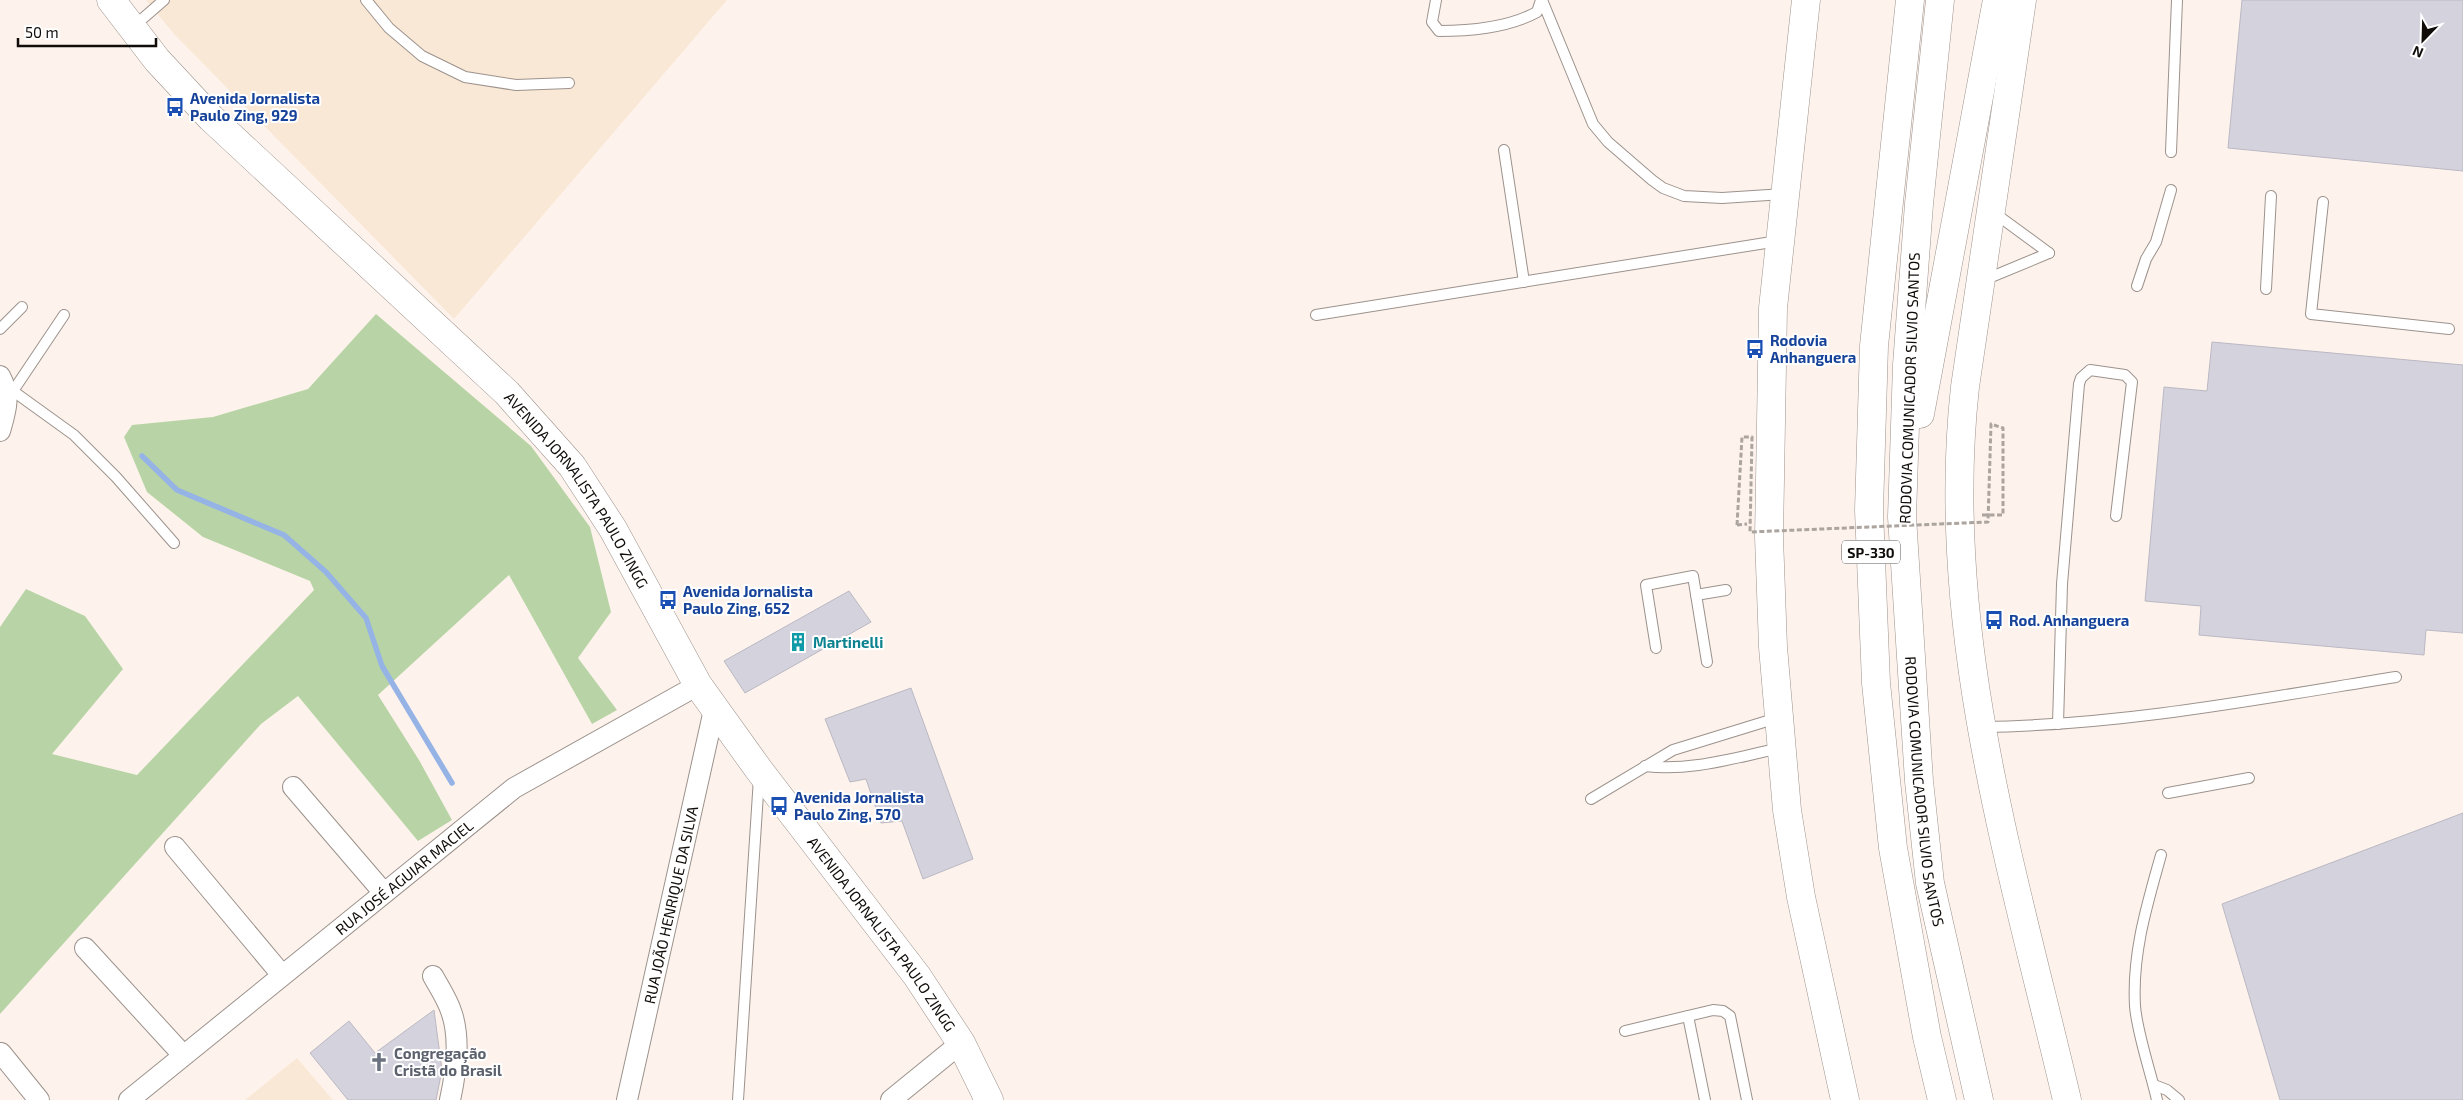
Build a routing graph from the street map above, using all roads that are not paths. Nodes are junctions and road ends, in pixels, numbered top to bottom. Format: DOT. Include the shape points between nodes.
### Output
graph roads {
  1 [pos="111,0"];
  2 [pos="164,0"];
  3 [pos="366,0"];
  4 [pos="1436,0"];
  5 [pos="1542,0"];
  6 [pos="1806,0"];
  7 [pos="1910,0"];
  8 [pos="1940,0"];
  9 [pos="1997,0"];
  10 [pos="2022,0"];
  11 [pos="2177,0"];
  12 [pos="133,27"];
  13 [pos="569,83"];
  14 [pos="1504,150"];
  15 [pos="2171,152"];
  16 [pos="2171,190"];
  17 [pos="1784,194"];
  18 [pos="2271,196"];
  19 [pos="2323,202"];
  20 [pos="1992,212"];
  21 [pos="1779,241"];
  22 [pos="1524,282"];
  23 [pos="1981,282"];
  24 [pos="2137,286"];
  25 [pos="2266,289"];
  26 [pos="22,306"];
  27 [pos="1316,314"];
  28 [pos="64,315"];
  29 [pos="0,329"];
  30 [pos="2449,329"];
  31 [pos="7,386"];
  32 [pos="0,431"];
  33 [pos="2116,516"];
  34 [pos="1902,517"];
  35 [pos="174,543"];
  36 [pos="1726,590"];
  37 [pos="1696,595"];
  38 [pos="1656,648"];
  39 [pos="1707,662"];
  40 [pos="2396,677"];
  41 [pos="698,685"];
  42 [pos="714,710"];
  43 [pos="1777,718"];
  44 [pos="2058,724"];
  45 [pos="1981,727"];
  46 [pos="1781,748"];
  47 [pos="1645,766"];
  48 [pos="759,770"];
  49 [pos="2250,778"];
  50 [pos="293,787"];
  51 [pos="2168,793"];
  52 [pos="1591,799"];
  53 [pos="175,847"];
  54 [pos="2161,855"];
  55 [pos="384,893"];
  56 [pos="85,948"];
  57 [pos="282,975"];
  58 [pos="433,976"];
  59 [pos="1688,1016"];
  60 [pos="1625,1031"];
  61 [pos="962,1043"];
  62 [pos="1,1054"];
  63 [pos="183,1055"];
  64 [pos="2154,1085"];
  65 [pos="39,1100"];
  66 [pos="129,1100"];
  67 [pos="450,1100"];
  68 [pos="627,1100"];
  69 [pos="738,1100"];
  70 [pos="891,1100"];
  71 [pos="989,1100"];
  72 [pos="1705,1100"];
  73 [pos="1748,1100"];
  74 [pos="1845,1100"];
  75 [pos="1942,1100"];
  76 [pos="1979,1100"];
  77 [pos="2067,1100"];
  78 [pos="2157,1100"];
  79 [pos="2179,1100"];
  1 -- 12 [label="main road, AVENIDA JORNALISTA PAULO ZINGG"];
  2 -- 12 [label="lane"];
  3 -- 13 [label="lane" via="389,28 422,56 466,77 516,85"];
  4 -- 5 [label="lane" via="1432,22 1439,31 1519,22 1537,12"];
  5 -- 17 [label="lane" via="1593,124 1608,142 1652,180 1684,196 1722,198"];
  6 -- 17 [label="main road"];
  7 -- 75 [label="main road, RODOVIA COMUNICADOR SILVIO SANTOS / SP-330" via="1874,346 1869,510 1876,683 1893,848 1927,1037"];
  8 -- 34 [label="main road, RODOVIA COMUNICADOR SILVIO SANTOS / SP-330" via="1918,204 1907,365"];
  9 -- 34 [label="main road"];
  10 -- 20 [label="main road"];
  11 -- 15 [label="lane"];
  12 -- 41 [label="main road, AVENIDA JORNALISTA PAULO ZINGG" via="157,60 211,118 507,394 572,466 614,529"];
  14 -- 22 [label="lane"];
  16 -- 24 [label="lane" via="2156,242"];
  17 -- 21 [label="main road"];
  18 -- 25 [label="lane"];
  19 -- 30 [label="lane" via="2311,314"];
  20 -- 23 [label="main road"];
  20 -- 23 [label="lane" via="2048,253"];
  21 -- 22 [label="lane"];
  21 -- 43 [label="main road" via="1771,350 1769,522"];
  22 -- 27 [label="lane"];
  23 -- 45 [label="main road" via="1959,440 1959,534 1965,617"];
  26 -- 29 [label="lane"];
  28 -- 31 [label="lane"];
  31 -- 32 [label="street"];
  31 -- 35 [label="lane" via="74,435"];
  33 -- 44 [label="lane" via="2132,382 2126,375 2090,370 2082,378 2078,394 2062,584"];
  34 -- 76 [label="main road, RODOVIA COMUNICADOR SILVIO SANTOS / SP-330" via="1918,771 1930,883"];
  36 -- 37 [label="lane"];
  37 -- 38 [label="lane" via="1693,576 1646,585"];
  37 -- 39 [label="lane"];
  40 -- 44 [label="lane" via="2178,712"];
  41 -- 42 [label="main road, AVENIDA JORNALISTA PAULO ZINGG"];
  41 -- 55 [label="street, RUA JOSÉ AGUIAR MACIEL" via="514,788"];
  42 -- 48 [label="main road, AVENIDA JORNALISTA PAULO ZINGG"];
  42 -- 68 [label="street, RUA JOÃO HENRIQUE DA SILVA"];
  43 -- 46 [label="main road"];
  43 -- 47 [label="lane" via="1673,750"];
  44 -- 45 [label="lane"];
  45 -- 77 [label="main road"];
  46 -- 47 [label="lane" via="1684,768"];
  46 -- 74 [label="main road" via="1801,897"];
  47 -- 52 [label="lane"];
  48 -- 61 [label="main road, AVENIDA JORNALISTA PAULO ZINGG" via="917,976"];
  48 -- 69 [label="lane"];
  49 -- 51 [label="lane"];
  50 -- 55 [label="street"];
  53 -- 57 [label="street"];
  54 -- 64 [label="lane" via="2136,957 2135,1007"];
  55 -- 57 [label="street, RUA JOSÉ AGUIAR MACIEL"];
  56 -- 63 [label="street"];
  57 -- 63 [label="street, RUA JOSÉ AGUIAR MACIEL"];
  58 -- 67 [label="street" via="451,1011 456,1041"];
  59 -- 60 [label="lane"];
  59 -- 72 [label="lane"];
  59 -- 73 [label="lane" via="1718,1010 1730,1016"];
  61 -- 70 [label="street"];
  61 -- 71 [label="main road, AVENIDA JORNALISTA PAULO ZINGG"];
  62 -- 65 [label="street"];
  63 -- 66 [label="street, RUA JOSÉ AGUIAR MACIEL"];
  64 -- 78 [label="lane"];
  64 -- 79 [label="lane"];
}
